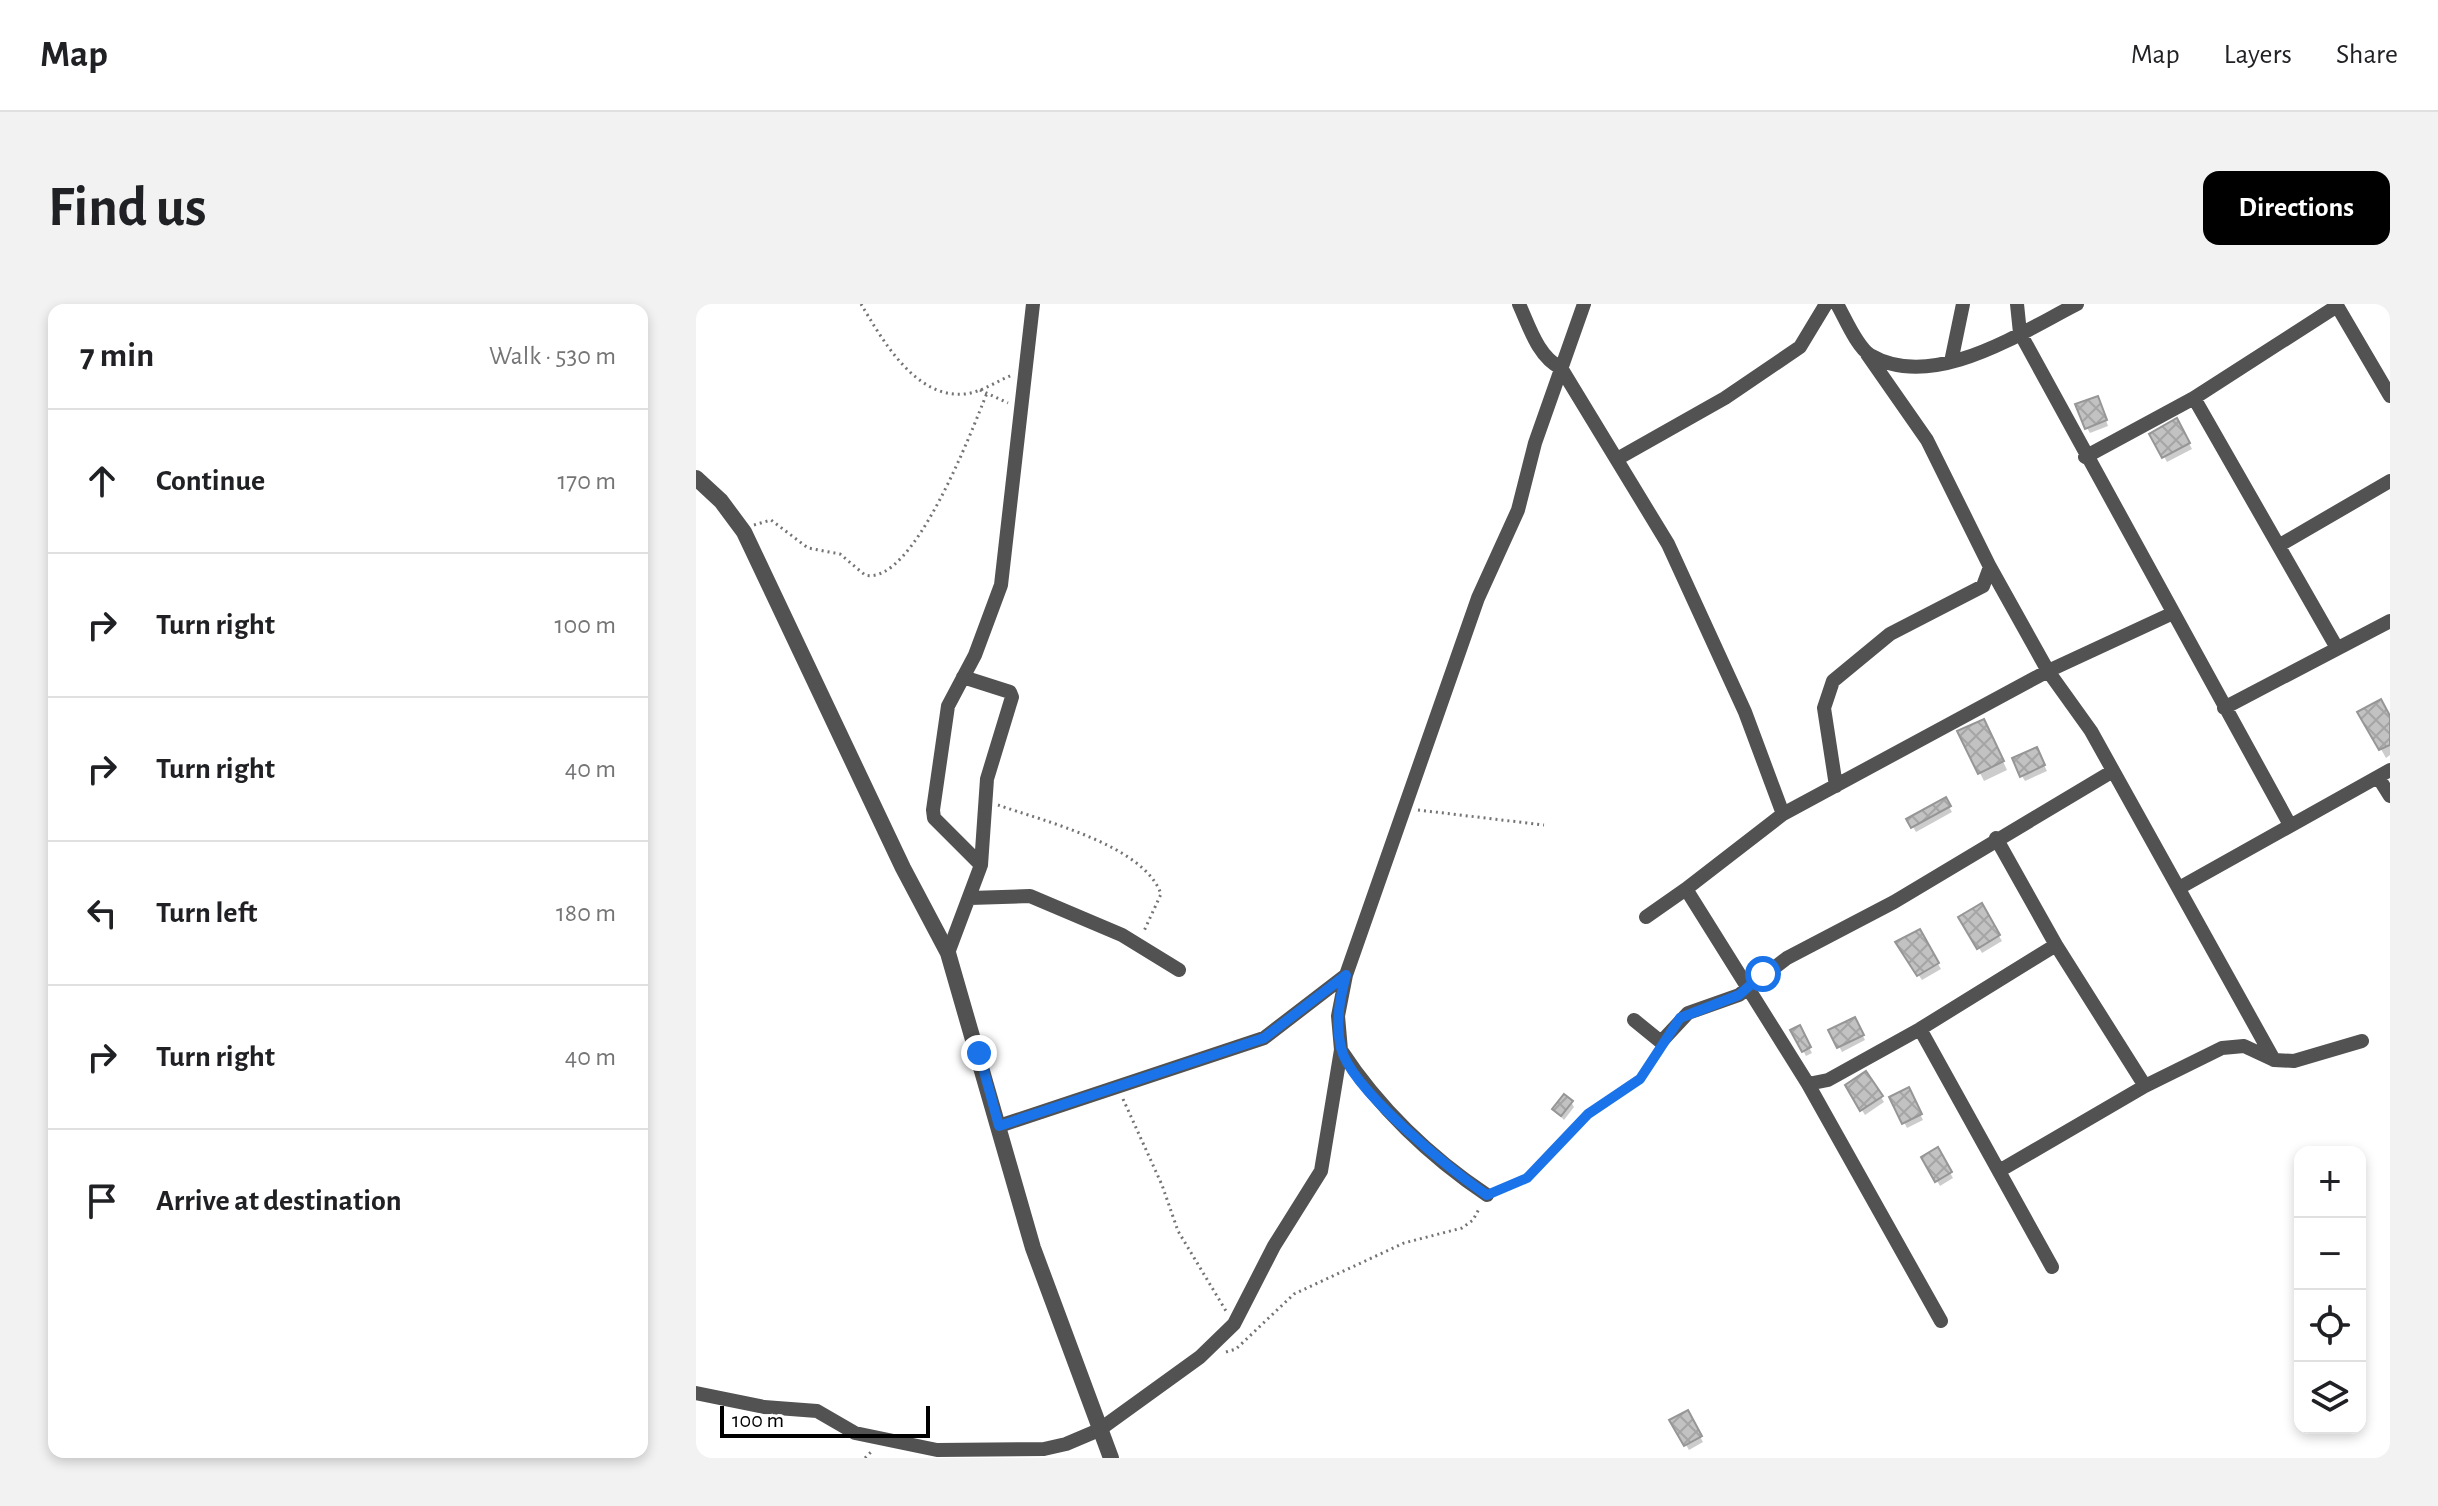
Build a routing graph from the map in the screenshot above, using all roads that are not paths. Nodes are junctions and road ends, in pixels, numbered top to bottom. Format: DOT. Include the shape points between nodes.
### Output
graph roads {
  1 [pos="1033,304"];
  2 [pos="1519,304"];
  3 [pos="1584,304"];
  4 [pos="1826,304"];
  5 [pos="1837,304"];
  6 [pos="1963,304"];
  7 [pos="2017,304"];
  8 [pos="2077,304"];
  9 [pos="2337,305"];
  10 [pos="2020,333"];
  11 [pos="1867,354"];
  12 [pos="1951,362"];
  13 [pos="1561,368"];
  14 [pos="2390,396"];
  15 [pos="2194,398"];
  16 [pos="2085,457"];
  17 [pos="1617,459"];
  18 [pos="696,478"];
  19 [pos="2390,481"];
  20 [pos="2280,545"];
  21 [pos="1990,567"];
  22 [pos="2171,614"];
  23 [pos="2390,621"];
  24 [pos="2337,648"];
  25 [pos="2048,671"];
  26 [pos="963,677"];
  27 [pos="2224,708"];
  28 [pos="2113,771"];
  29 [pos="2384,773"];
  30 [pos="1836,786"];
  31 [pos="2390,796"];
  32 [pos="1783,814"];
  33 [pos="2290,825"];
  34 [pos="1996,838"];
  35 [pos="981,865"];
  36 [pos="2179,888"];
  37 [pos="1686,889"];
  38 [pos="970,898"];
  39 [pos="1646,917"];
  40 [pos="2056,945"];
  41 [pos="948,953"];
  42 [pos="1179,970"];
  43 [pos="1346,975"];
  44 [pos="1750,988"];
  45 [pos="1634,1020"];
  46 [pos="1920,1029"];
  47 [pos="2362,1041"];
  48 [pos="1341,1050"];
  49 [pos="2274,1060"];
  50 [pos="1808,1084"];
  51 [pos="2145,1086"];
  52 [pos="999,1126"];
  53 [pos="1999,1171"];
  54 [pos="1487,1195"];
  55 [pos="2052,1267"];
  56 [pos="1941,1321"];
  57 [pos="696,1393"];
  58 [pos="1099,1430"];
  59 [pos="1111,1458"];
  1 -- 26 [label="street" via="1001,585"];
  2 -- 13 [label="street" via="1537,344"];
  3 -- 13 [label="street"];
  4 -- 17 [label="street" via="1800,347 1725,398"];
  5 -- 11 [label="street"];
  6 -- 12 [label="street"];
  7 -- 10 [label="street"];
  8 -- 10 [label="street"];
  9 -- 14 [label="street"];
  9 -- 15 [label="street"];
  10 -- 12 [label="street"];
  10 -- 16 [label="street"];
  11 -- 12 [label="street" via="1902,368"];
  11 -- 21 [label="street" via="1927,440"];
  13 -- 17 [label="street"];
  13 -- 43 [label="street" via="1518,510 1478,598"];
  15 -- 16 [label="street"];
  15 -- 20 [label="street"];
  16 -- 22 [label="street"];
  17 -- 32 [label="street" via="1668,544 1713,639"];
  18 -- 41 [label="street" via="744,532"];
  19 -- 20 [label="street"];
  20 -- 24 [label="street"];
  21 -- 25 [label="street"];
  21 -- 30 [label="street" via="1983,586 1890,634 1829,687 1824,708"];
  22 -- 25 [label="street"];
  22 -- 27 [label="street"];
  23 -- 24 [label="street"];
  24 -- 27 [label="street"];
  25 -- 28 [label="street"];
  25 -- 30 [label="street"];
  26 -- 35 [label="street" via="948,706 933,814"];
  26 -- 35 [label="street" via="1012,694 992,754"];
  27 -- 33 [label="street"];
  28 -- 34 [label="street"];
  28 -- 36 [label="street"];
  29 -- 31 [label="street"];
  29 -- 33 [label="street"];
  30 -- 32 [label="street"];
  32 -- 37 [label="street"];
  33 -- 36 [label="street"];
  34 -- 40 [label="street"];
  34 -- 44 [label="street" via="1894,902 1787,958"];
  35 -- 38 [label="street"];
  36 -- 49 [label="street"];
  37 -- 39 [label="street"];
  37 -- 44 [label="street"];
  38 -- 41 [label="street"];
  38 -- 42 [label="street" via="1030,896 1136,944"];
  40 -- 46 [label="street"];
  40 -- 51 [label="street"];
  41 -- 52 [label="street"];
  43 -- 48 [label="street" via="1338,1016"];
  43 -- 52 [label="street" via="1264,1038"];
  44 -- 45 [label="street" via="1688,1013 1661,1042"];
  44 -- 50 [label="street"];
  46 -- 50 [label="street" via="1828,1080"];
  46 -- 53 [label="street"];
  47 -- 49 [label="street" via="2294,1061"];
  48 -- 54 [label="street" via="1390,1112"];
  48 -- 58 [label="street" via="1321,1171 1234,1324 1200,1357"];
  49 -- 51 [label="street" via="2259,1050 2234,1046"];
  50 -- 56 [label="street"];
  51 -- 53 [label="street"];
  52 -- 58 [label="street" via="1033,1248"];
  53 -- 55 [label="street"];
  57 -- 58 [label="street" via="817,1411 855,1433 937,1450 1044,1449"];
  58 -- 59 [label="street"];
}
